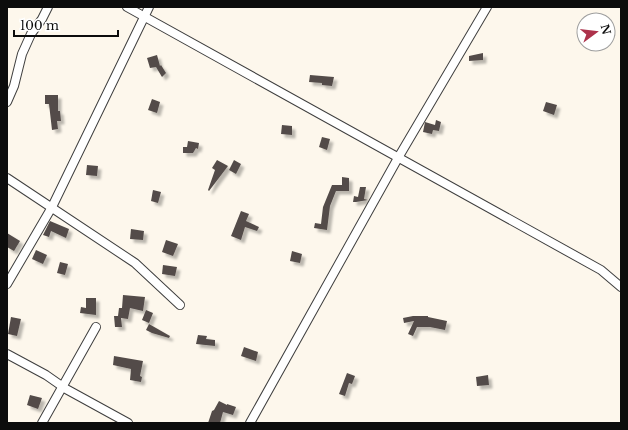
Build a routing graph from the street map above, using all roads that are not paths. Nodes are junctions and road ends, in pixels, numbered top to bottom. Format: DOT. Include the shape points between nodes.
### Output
graph roads {
  1 [pos="48,7"];
  2 [pos="127,7"];
  3 [pos="149,7"];
  4 [pos="487,7"];
  5 [pos="144,16"];
  6 [pos="7,102"];
  7 [pos="398,158"];
  8 [pos="7,178"];
  9 [pos="52,207"];
  10 [pos="7,284"];
  11 [pos="621,287"];
  12 [pos="180,305"];
  13 [pos="96,328"];
  14 [pos="7,354"];
  15 [pos="62,386"];
  16 [pos="42,423"];
  17 [pos="128,423"];
  18 [pos="250,423"];
  1 -- 6 [label="street" via="22,54"];
  2 -- 5 [label="street"];
  3 -- 5 [label="street"];
  4 -- 7 [label="street"];
  5 -- 7 [label="street"];
  5 -- 9 [label="street"];
  7 -- 11 [label="street" via="601,270"];
  7 -- 18 [label="street"];
  8 -- 9 [label="street"];
  9 -- 10 [label="street"];
  9 -- 12 [label="street" via="135,263"];
  13 -- 15 [label="street"];
  14 -- 15 [label="street"];
  15 -- 16 [label="street"];
  15 -- 17 [label="street"];
}
